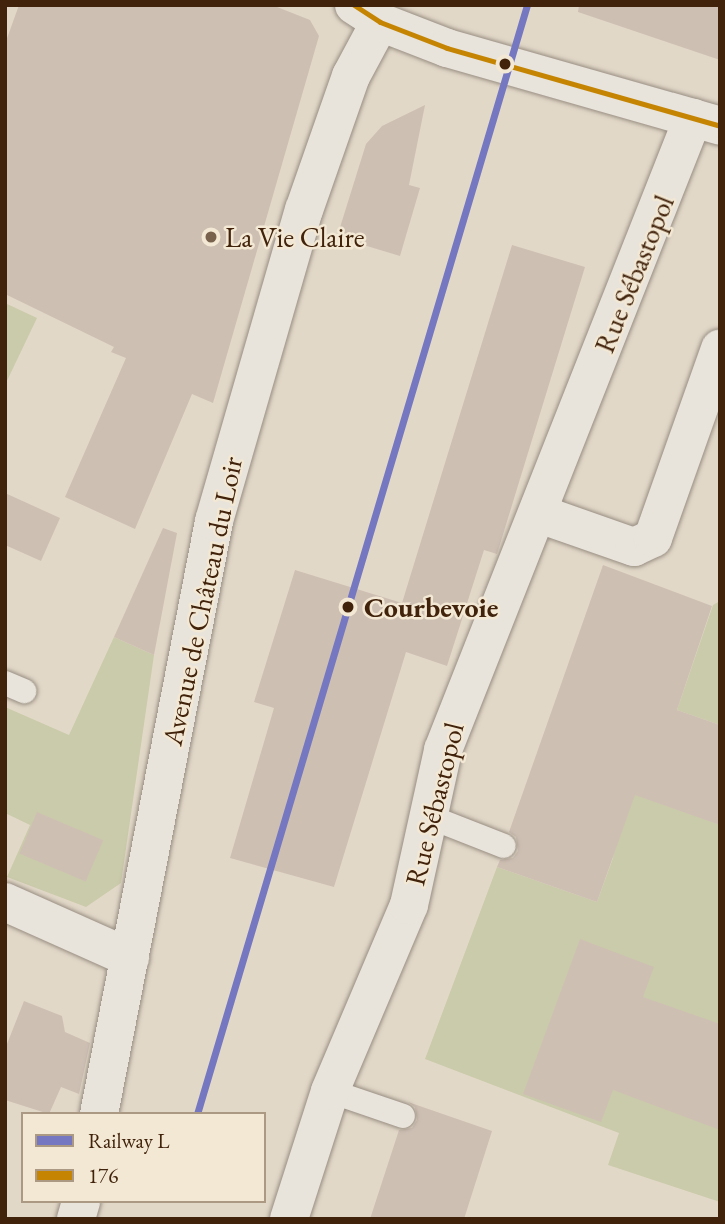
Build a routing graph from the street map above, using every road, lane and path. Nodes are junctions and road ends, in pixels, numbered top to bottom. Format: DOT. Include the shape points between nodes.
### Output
graph roads {
  1 [pos="367,14"];
  2 [pos="707,122"];
  3 [pos="720,349"];
  4 [pos="540,506"];
  5 [pos="430,817"];
  6 [pos="504,846"];
  7 [pos="5,902"];
  8 [pos="130,958"];
  9 [pos="330,1091"];
  10 [pos="99,1112"];
  11 [pos="403,1116"];
  12 [pos="289,1219"];
  1 -- 2 [label="street" via="524,71"];
  1 -- 8 [label="street, Avenue de Château du Loir" via="351,76 304,210 214,521"];
  2 -- 4 [label="street, Rue Sébastopol"];
  3 -- 4 [label="street" via="653,538 634,547 551,518"];
  4 -- 5 [label="street, Rue Sébastopol" via="443,750"];
  5 -- 6 [label="lane"];
  5 -- 9 [label="street, Rue Sébastopol" via="409,905"];
  7 -- 8 [label="street"];
  8 -- 10 [label="street, Avenue de Château du Loir"];
  9 -- 11 [label="lane"];
  9 -- 12 [label="street, Rue Sébastopol"];
}
